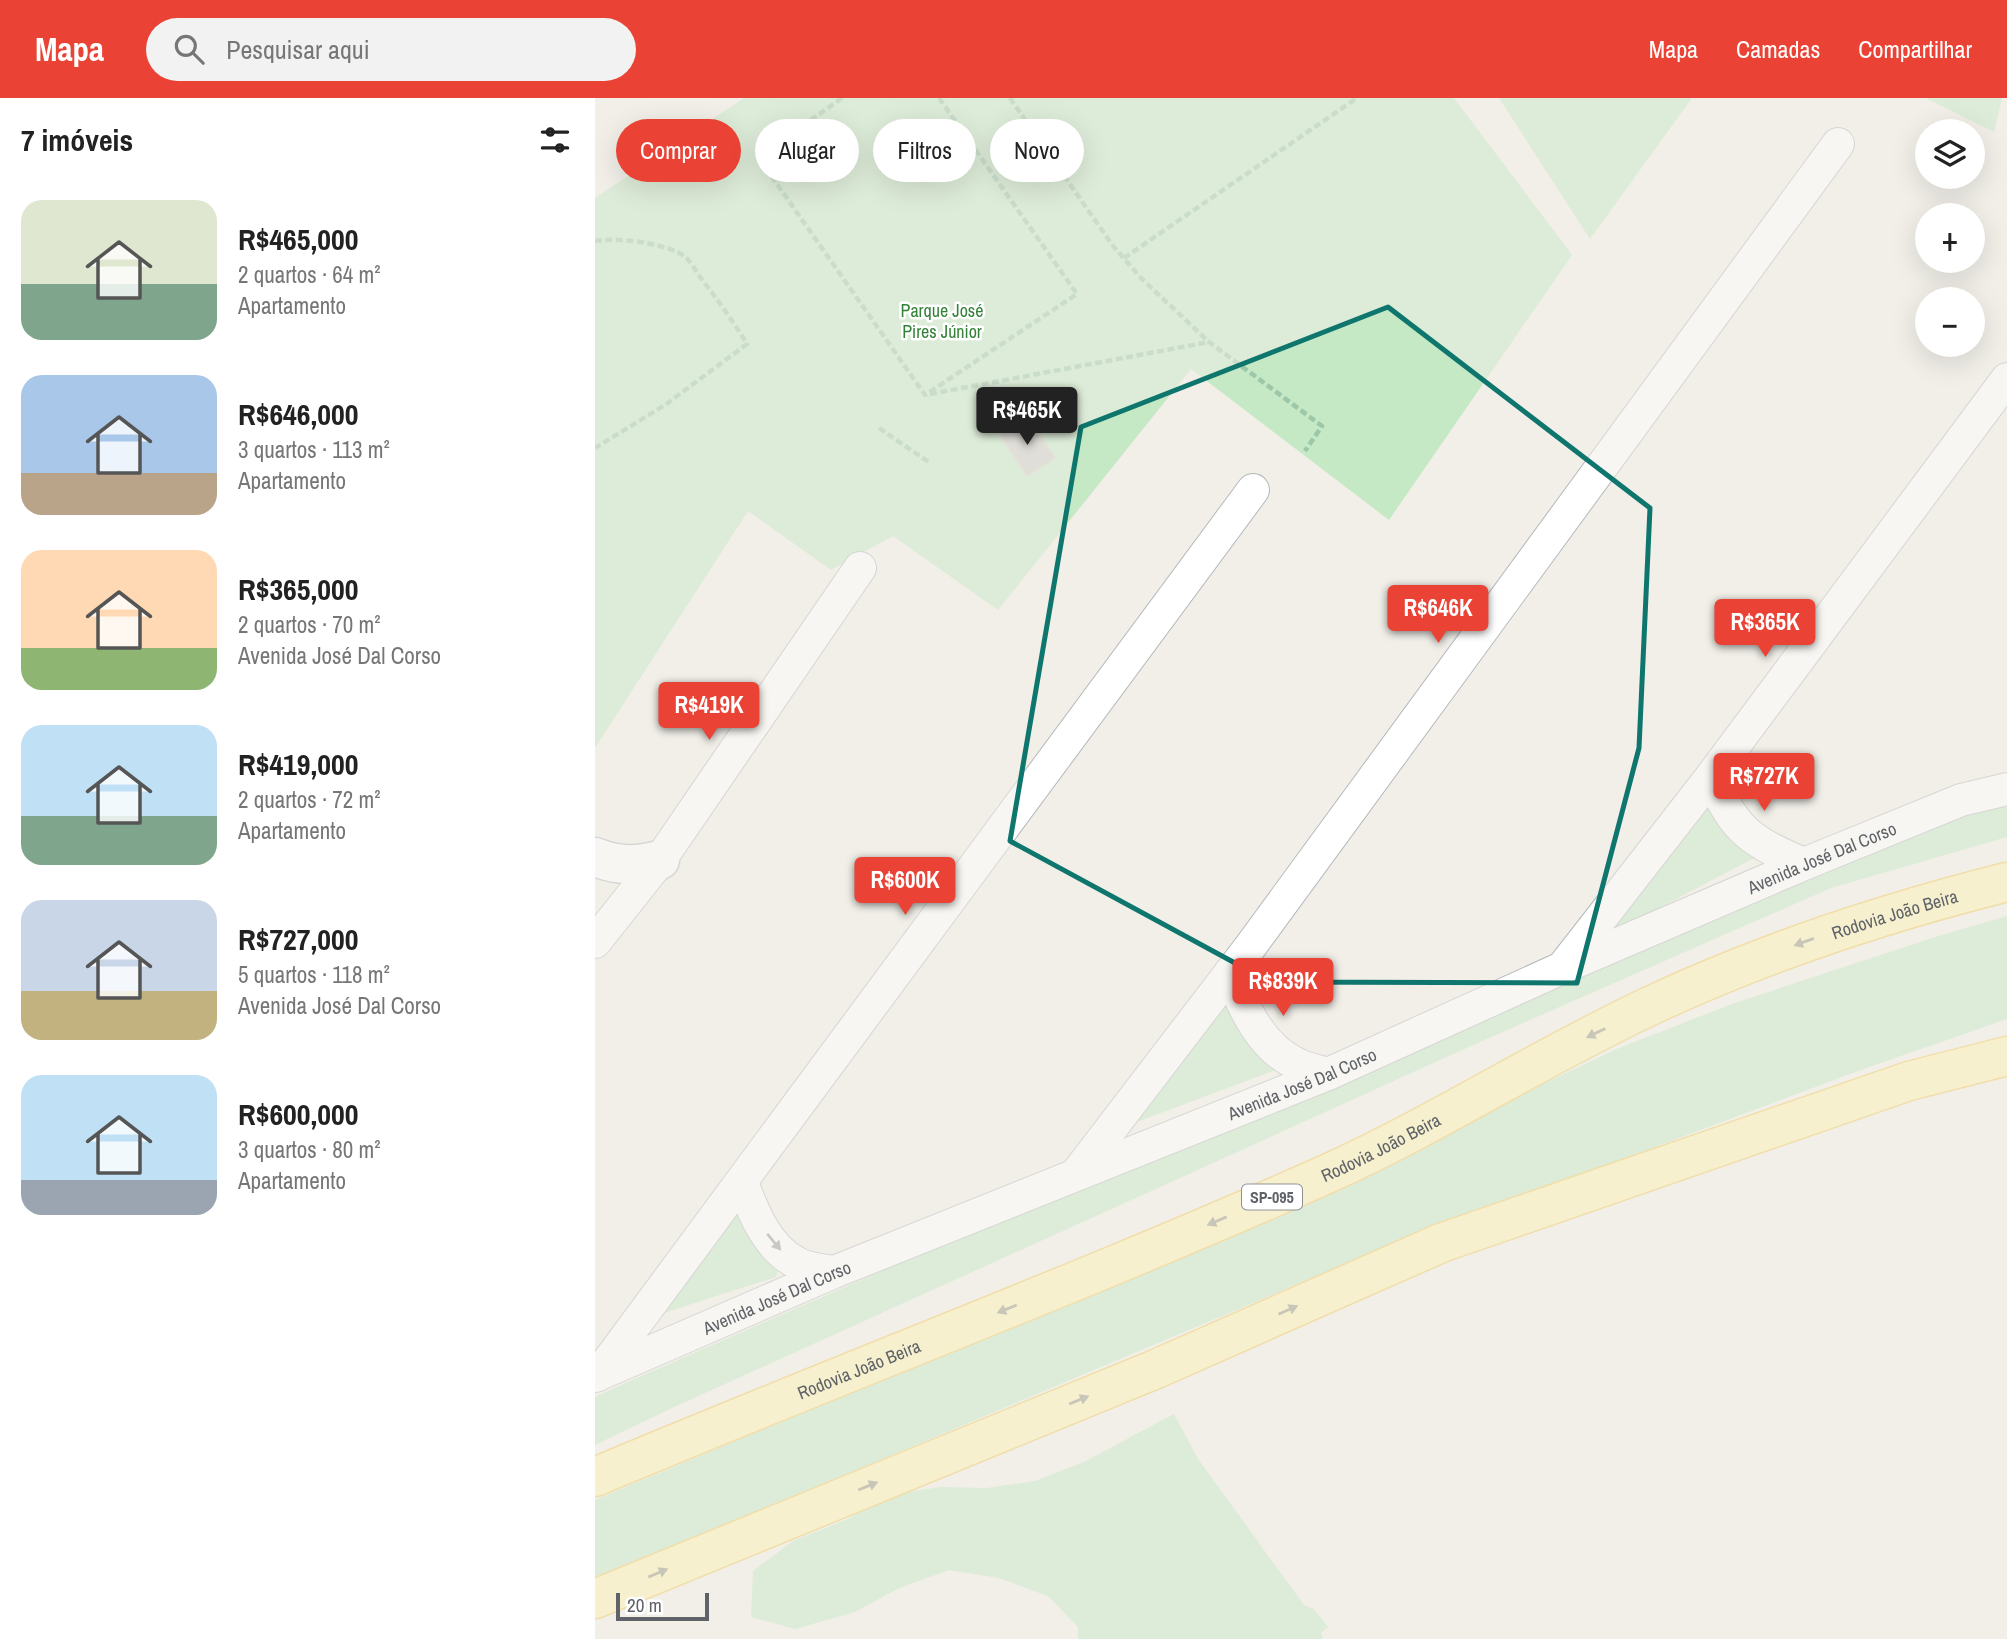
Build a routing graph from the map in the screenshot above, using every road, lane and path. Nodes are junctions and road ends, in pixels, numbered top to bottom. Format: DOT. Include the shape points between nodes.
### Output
graph roads {
  1 [pos="842,98"];
  2 [pos="939,98"];
  3 [pos="1010,98"];
  4 [pos="1357,98"];
  5 [pos="1838,144"];
  6 [pos="595,241"];
  7 [pos="1124,258"];
  8 [pos="1209,342"];
  9 [pos="2007,379"];
  10 [pos="925,395"];
  11 [pos="879,428"];
  12 [pos="595,448"];
  13 [pos="1305,451"];
  14 [pos="930,463"];
  15 [pos="1253,490"];
  16 [pos="860,568"];
  17 [pos="1711,777"];
  18 [pos="2007,789"];
  19 [pos="595,857"];
  20 [pos="660,860"];
  21 [pos="1804,864"];
  22 [pos="2007,883"];
  23 [pos="2007,894"];
  24 [pos="1939,899"];
  25 [pos="595,942"];
  26 [pos="1562,968"];
  27 [pos="1230,973"];
  28 [pos="2007,1037"];
  29 [pos="2007,1056"];
  30 [pos="1328,1074"];
  31 [pos="1909,1081"];
  32 [pos="1076,1174"];
  33 [pos="742,1182"];
  34 [pos="834,1272"];
  35 [pos="596,1376"];
  36 [pos="595,1477"];
  37 [pos="595,1599"];
  1 -- 10 [label="path" via="758,157"];
  2 -- 10 [label="path" via="1077,294"];
  3 -- 7 [label="path"];
  4 -- 7 [label="path"];
  5 -- 27 [label="street"];
  6 -- 12 [label="path" via="631,241 685,256 747,344 665,405"];
  7 -- 8 [label="path"];
  8 -- 10 [label="path"];
  8 -- 13 [label="path" via="1322,426"];
  9 -- 17 [label="street"];
  11 -- 14 [label="path"];
  15 -- 33 [label="street"];
  16 -- 20 [label="street"];
  17 -- 21 [label="street" via="1725,809 1742,830 1768,849"];
  17 -- 26 [label="street"];
  18 -- 21 [label="street, Avenida José Dal Corso" via="1961,800"];
  19 -- 20 [label="street" via="615,865"];
  20 -- 25 [label="street"];
  21 -- 26 [label="street, Avenida José Dal Corso"];
  22 -- 24 [label="main road, Rodovia João Beira / SP-095"];
  23 -- 24 [label="main road"];
  24 -- 36 [label="main road, Rodovia João Beira / SP-095, one-way" via="1807,940 1733,969 1573,1044 1404,1138 1328,1173 1052,1292"];
  26 -- 30 [label="street, Avenida José Dal Corso"];
  27 -- 30 [label="street" via="1243,1008 1277,1051 1297,1065"];
  27 -- 32 [label="street"];
  28 -- 31 [label="main road"];
  29 -- 31 [label="main road"];
  30 -- 32 [label="street, Avenida José Dal Corso"];
  37 -- 31 [label="main road, one-way" via="1156,1369 1441,1243"];
  32 -- 34 [label="street, Avenida José Dal Corso"];
  33 -- 34 [label="street, one-way" via="756,1220 780,1250 797,1264"];
  33 -- 35 [label="street"];
  34 -- 35 [label="street, Avenida José Dal Corso"];
}
